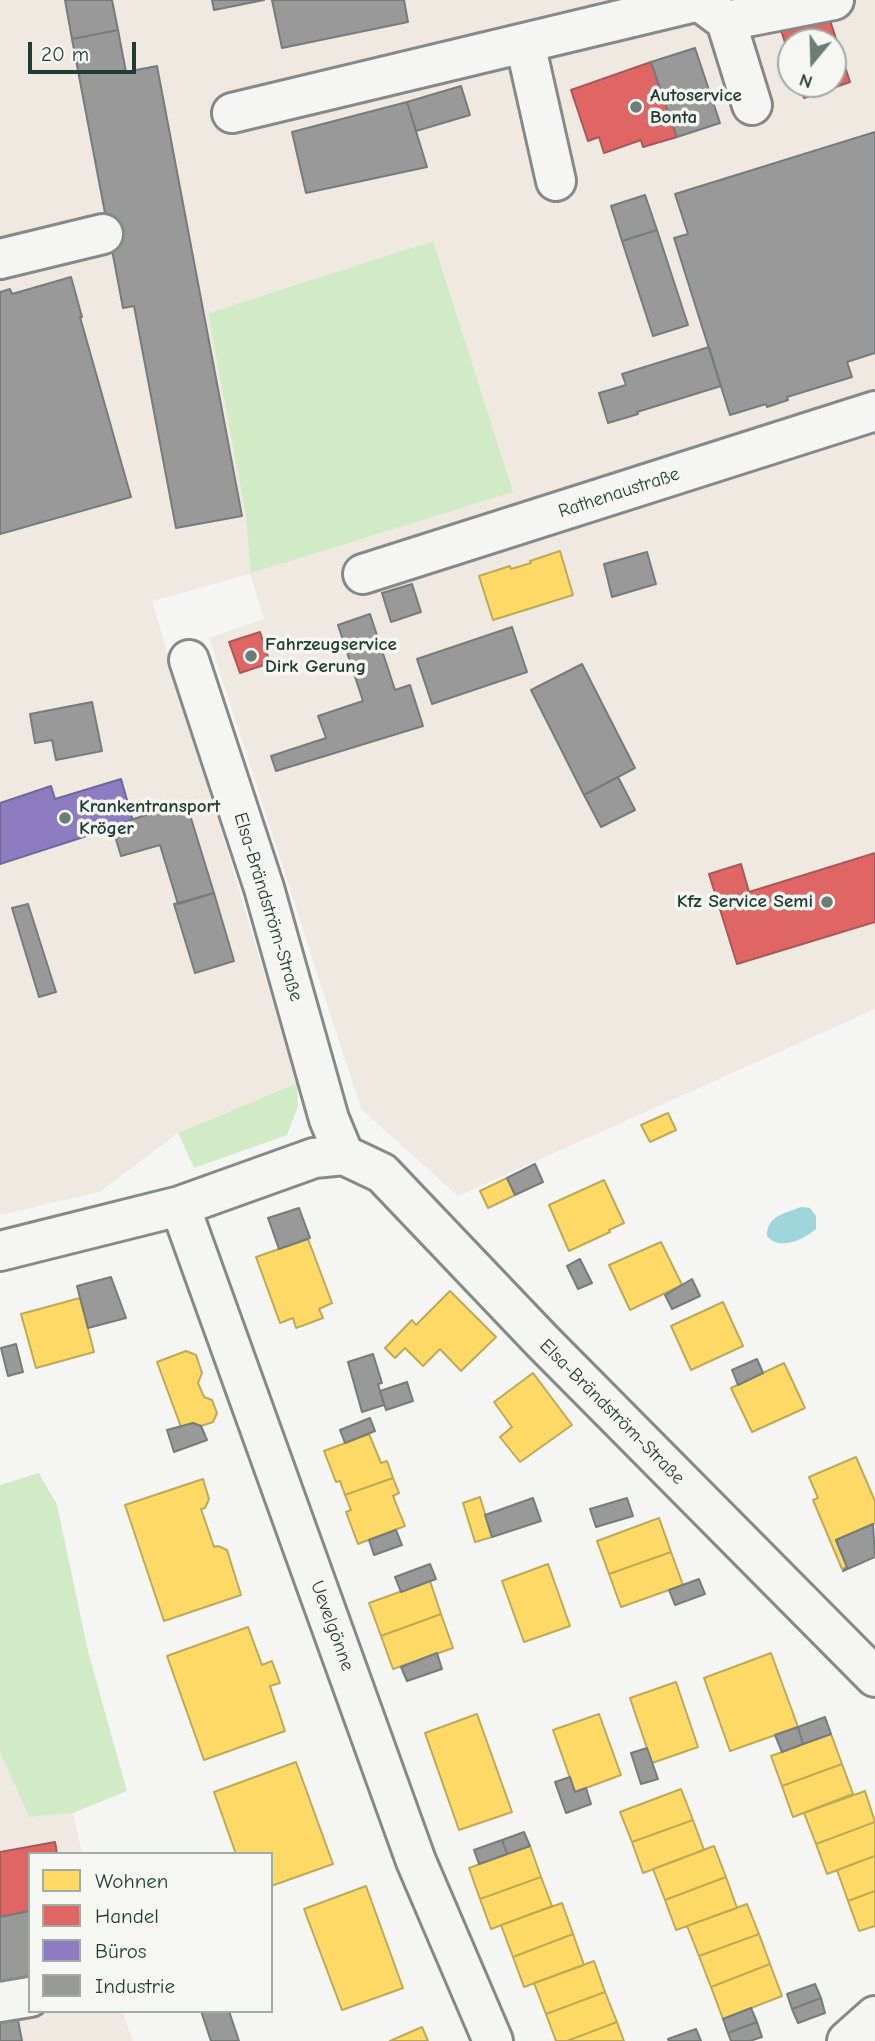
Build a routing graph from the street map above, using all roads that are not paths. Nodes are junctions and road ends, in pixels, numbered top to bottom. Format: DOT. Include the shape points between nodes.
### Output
graph roads {
  1 [pos="834,0"];
  2 [pos="726,21"];
  3 [pos="525,43"];
  4 [pos="752,105"];
  5 [pos="232,113"];
  6 [pos="556,181"];
  7 [pos="103,234"];
  8 [pos="0,259"];
  9 [pos="875,411"];
  10 [pos="363,574"];
  11 [pos="189,660"];
  12 [pos="344,1155"];
  13 [pos="180,1206"];
  14 [pos="0,1251"];
  15 [pos="875,1677"];
  16 [pos="28,1997"];
  17 [pos="0,2003"];
  18 [pos="875,2016"];
  19 [pos="493,2041"];
  20 [pos="847,2041"];
  1 -- 2 [label="street"];
  2 -- 3 [label="street" via="699,1"];
  2 -- 4 [label="street"];
  3 -- 5 [label="street"];
  3 -- 6 [label="street"];
  7 -- 8 [label="street"];
  9 -- 10 [label="street, Rathenaustraße"];
  11 -- 12 [label="street, Elsa-Brändström-Straße" via="264,888 329,1119"];
  12 -- 13 [label="street" via="314,1158"];
  12 -- 15 [label="street, Elsa-Brändström-Straße" via="382,1174"];
  13 -- 14 [label="street"];
  13 -- 19 [label="street, Uevelgönne" via="416,1861"];
  16 -- 17 [label="street"];
  18 -- 20 [label="street"];
}
